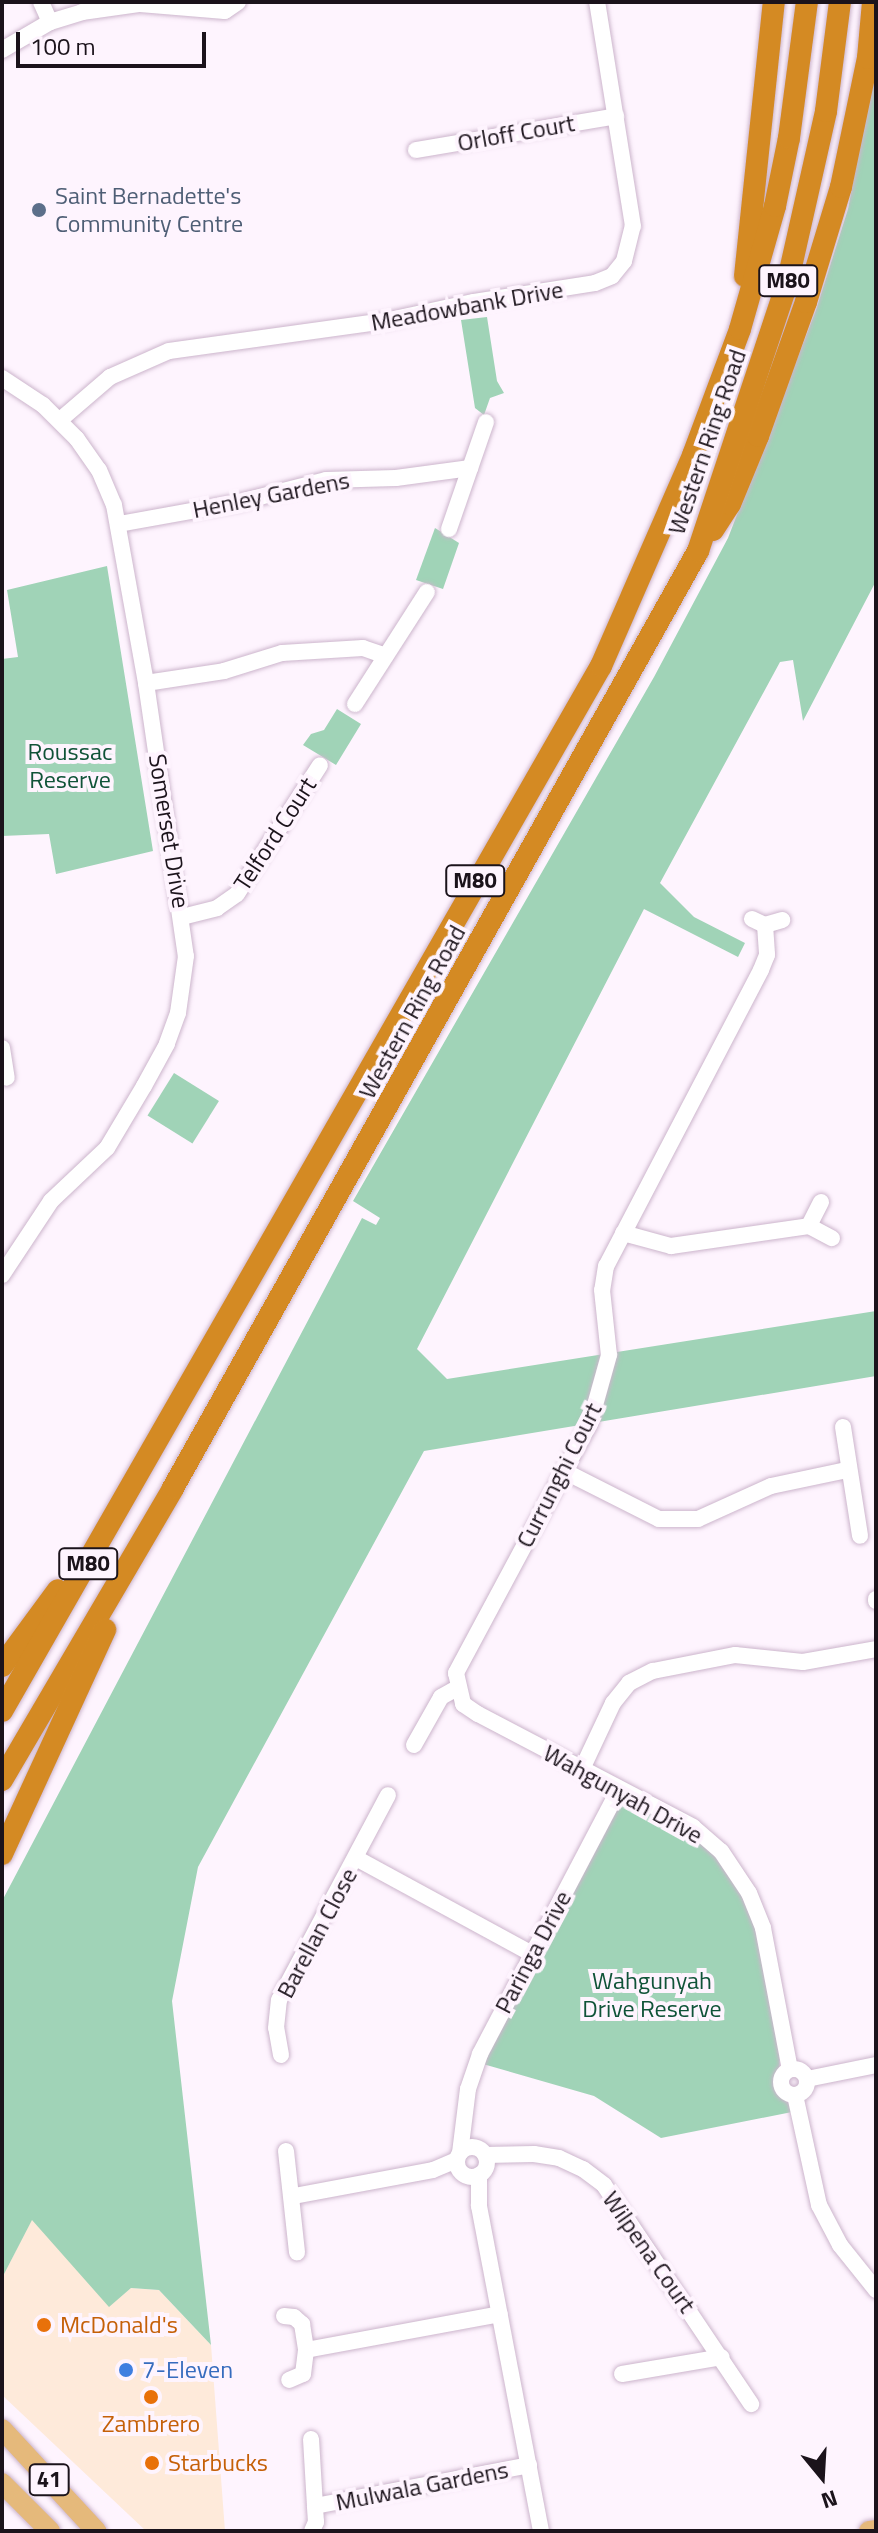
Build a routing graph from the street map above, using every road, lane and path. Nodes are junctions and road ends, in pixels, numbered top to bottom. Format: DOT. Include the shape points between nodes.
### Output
graph roads {
  1 [pos="41,2"];
  2 [pos="238,2"];
  3 [pos="597,2"];
  4 [pos="774,2"];
  5 [pos="807,2"];
  6 [pos="840,2"];
  7 [pos="873,2"];
  8 [pos="140,3"];
  9 [pos="50,22"];
  10 [pos="2,50"];
  11 [pos="616,116"];
  12 [pos="416,150"];
  13 [pos="740,329"];
  14 [pos="2,378"];
  15 [pos="60,420"];
  16 [pos="486,422"];
  17 [pos="470,468"];
  18 [pos="119,524"];
  19 [pos="449,529"];
  20 [pos="698,551"];
  21 [pos="427,592"];
  22 [pos="386,656"];
  23 [pos="146,683"];
  24 [pos="355,704"];
  25 [pos="320,765"];
  26 [pos="182,917"];
  27 [pos="782,920"];
  28 [pos="2,1048"];
  29 [pos="7,1078"];
  30 [pos="821,1202"];
  31 [pos="809,1226"];
  32 [pos="623,1233"];
  33 [pos="832,1238"];
  34 [pos="2,1275"];
  35 [pos="173,1416"];
  36 [pos="843,1427"];
  37 [pos="847,1470"];
  38 [pos="564,1471"];
  39 [pos="173,1488"];
  40 [pos="860,1536"];
  41 [pos="876,1649"];
  42 [pos="2,1666"];
  43 [pos="457,1688"];
  44 [pos="2,1711"];
  45 [pos="414,1745"];
  46 [pos="582,1769"];
  47 [pos="2,1780"];
  48 [pos="619,1789"];
  49 [pos="388,1795"];
  50 [pos="2,1854"];
  51 [pos="356,1858"];
  52 [pos="532,1954"];
  53 [pos="281,2055"];
  54 [pos="876,2065"];
  55 [pos="790,2069"];
  56 [pos="807,2079"];
  57 [pos="795,2095"];
  58 [pos="286,2151"];
  59 [pos="472,2163"];
  60 [pos="294,2196"];
  61 [pos="297,2252"];
  62 [pos="876,2290"];
  63 [pos="500,2314"];
  64 [pos="284,2316"];
  65 [pos="306,2350"];
  66 [pos="722,2357"];
  67 [pos="622,2374"];
  68 [pos="289,2380"];
  69 [pos="751,2404"];
  70 [pos="2,2429"];
  71 [pos="311,2439"];
  72 [pos="529,2465"];
  73 [pos="2,2483"];
  74 [pos="315,2506"];
  75 [pos="876,2530"];
  76 [pos="50,2531"];
  77 [pos="96,2531"];
  78 [pos="312,2531"];
  79 [pos="541,2531"];
  80 [pos="869,2531"];
  1 -- 9 [label="street"];
  2 -- 8 [label="street" via="225,11"];
  3 -- 11 [label="street, Meadowbank Drive"];
  4 -- 13 [label="highway"];
  5 -- 13 [label="highway, Western Ring Road / M80" via="789,138"];
  6 -- 20 [label="highway, Western Ring Road / M80" via="826,111 788,280"];
  7 -- 20 [label="highway" via="868,58 841,187 806,302 730,504"];
  8 -- 9 [label="street"];
  9 -- 10 [label="street"];
  11 -- 12 [label="street, Orloff Court"];
  11 -- 15 [label="street, Meadowbank Drive" via="633,226 624,261 604,281 385,321 169,351 110,377"];
  13 -- 35 [label="highway, Western Ring Road / M80" via="693,455 601,666"];
  14 -- 15 [label="street, Somerset Drive"];
  15 -- 18 [label="street, Somerset Drive" via="99,470"];
  16 -- 17 [label="street"];
  17 -- 18 [label="street, Henley Gardens" via="326,480"];
  17 -- 19 [label="street"];
  18 -- 23 [label="street, Somerset Drive"];
  20 -- 39 [label="highway, Western Ring Road / M80"];
  21 -- 22 [label="street"];
  22 -- 23 [label="street" via="363,648 282,653 224,671"];
  22 -- 24 [label="street"];
  23 -- 26 [label="street, Somerset Drive"];
  25 -- 26 [label="street, Telford Court" via="237,894 217,908"];
  26 -- 34 [label="street, Somerset Drive" via="184,985 167,1044 107,1148 35,1220"];
  27 -- 32 [label="street, Currunghi Court" via="759,922 767,955 761,970"];
  28 -- 29 [label="street"];
  30 -- 31 [label="street"];
  31 -- 32 [label="street" via="671,1246"];
  31 -- 33 [label="street"];
  32 -- 38 [label="street, Currunghi Court" via="606,1266 602,1290 609,1355 602,1387"];
  35 -- 42 [label="highway" via="78,1564"];
  35 -- 44 [label="highway, Western Ring Road / M80"];
  36 -- 37 [label="street"];
  37 -- 38 [label="street" via="771,1486 698,1519 659,1519"];
  37 -- 40 [label="street"];
  38 -- 43 [label="street, Currunghi Court" via="456,1673"];
  39 -- 47 [label="highway, Western Ring Road / M80"];
  39 -- 50 [label="highway"];
  41 -- 46 [label="street" via="803,1662 735,1655 653,1671 629,1683 613,1703"];
  43 -- 45 [label="street, Currunghi Court" via="441,1697"];
  43 -- 46 [label="street, Wahgunyah Drive" via="463,1704 478,1714"];
  46 -- 48 [label="street, Wahgunyah Drive"];
  48 -- 52 [label="street, Paringa Drive"];
  48 -- 55 [label="street, Wahgunyah Drive" via="693,1827 740,1877 763,1928"];
  49 -- 51 [label="street, Barellan Close"];
  51 -- 52 [label="street, Barellan Close"];
  51 -- 53 [label="street, Barellan Close" via="279,2000 276,2028"];
  52 -- 59 [label="street, Paringa Drive" via="468,2089"];
  54 -- 56 [label="street"];
  55 -- 56 [label="street"];
  55 -- 57 [label="street" via="781,2086"];
  56 -- 57 [label="street" via="806,2088"];
  57 -- 62 [label="street" via="819,2205 840,2245"];
  58 -- 60 [label="street"];
  59 -- 60 [label="street, Wilpena Court"];
  59 -- 63 [label="street, Paringa Drive"];
  59 -- 66 [label="street, Wilpena Court" via="509,2155 559,2158 604,2185"];
  60 -- 61 [label="street"];
  63 -- 65 [label="street"];
  63 -- 72 [label="street, Paringa Drive"];
  64 -- 65 [label="street" via="302,2324"];
  65 -- 68 [label="street" via="303,2374"];
  66 -- 67 [label="street"];
  66 -- 69 [label="street, Wilpena Court"];
  70 -- 77 [label="main road, 41"];
  71 -- 74 [label="street, Mulwala Gardens"];
  72 -- 74 [label="street, Mulwala Gardens"];
  72 -- 79 [label="street, Paringa Drive"];
  73 -- 76 [label="main road, 41"];
  74 -- 78 [label="street, Mulwala Gardens"];
  75 -- 80 [label="main road"];
}
